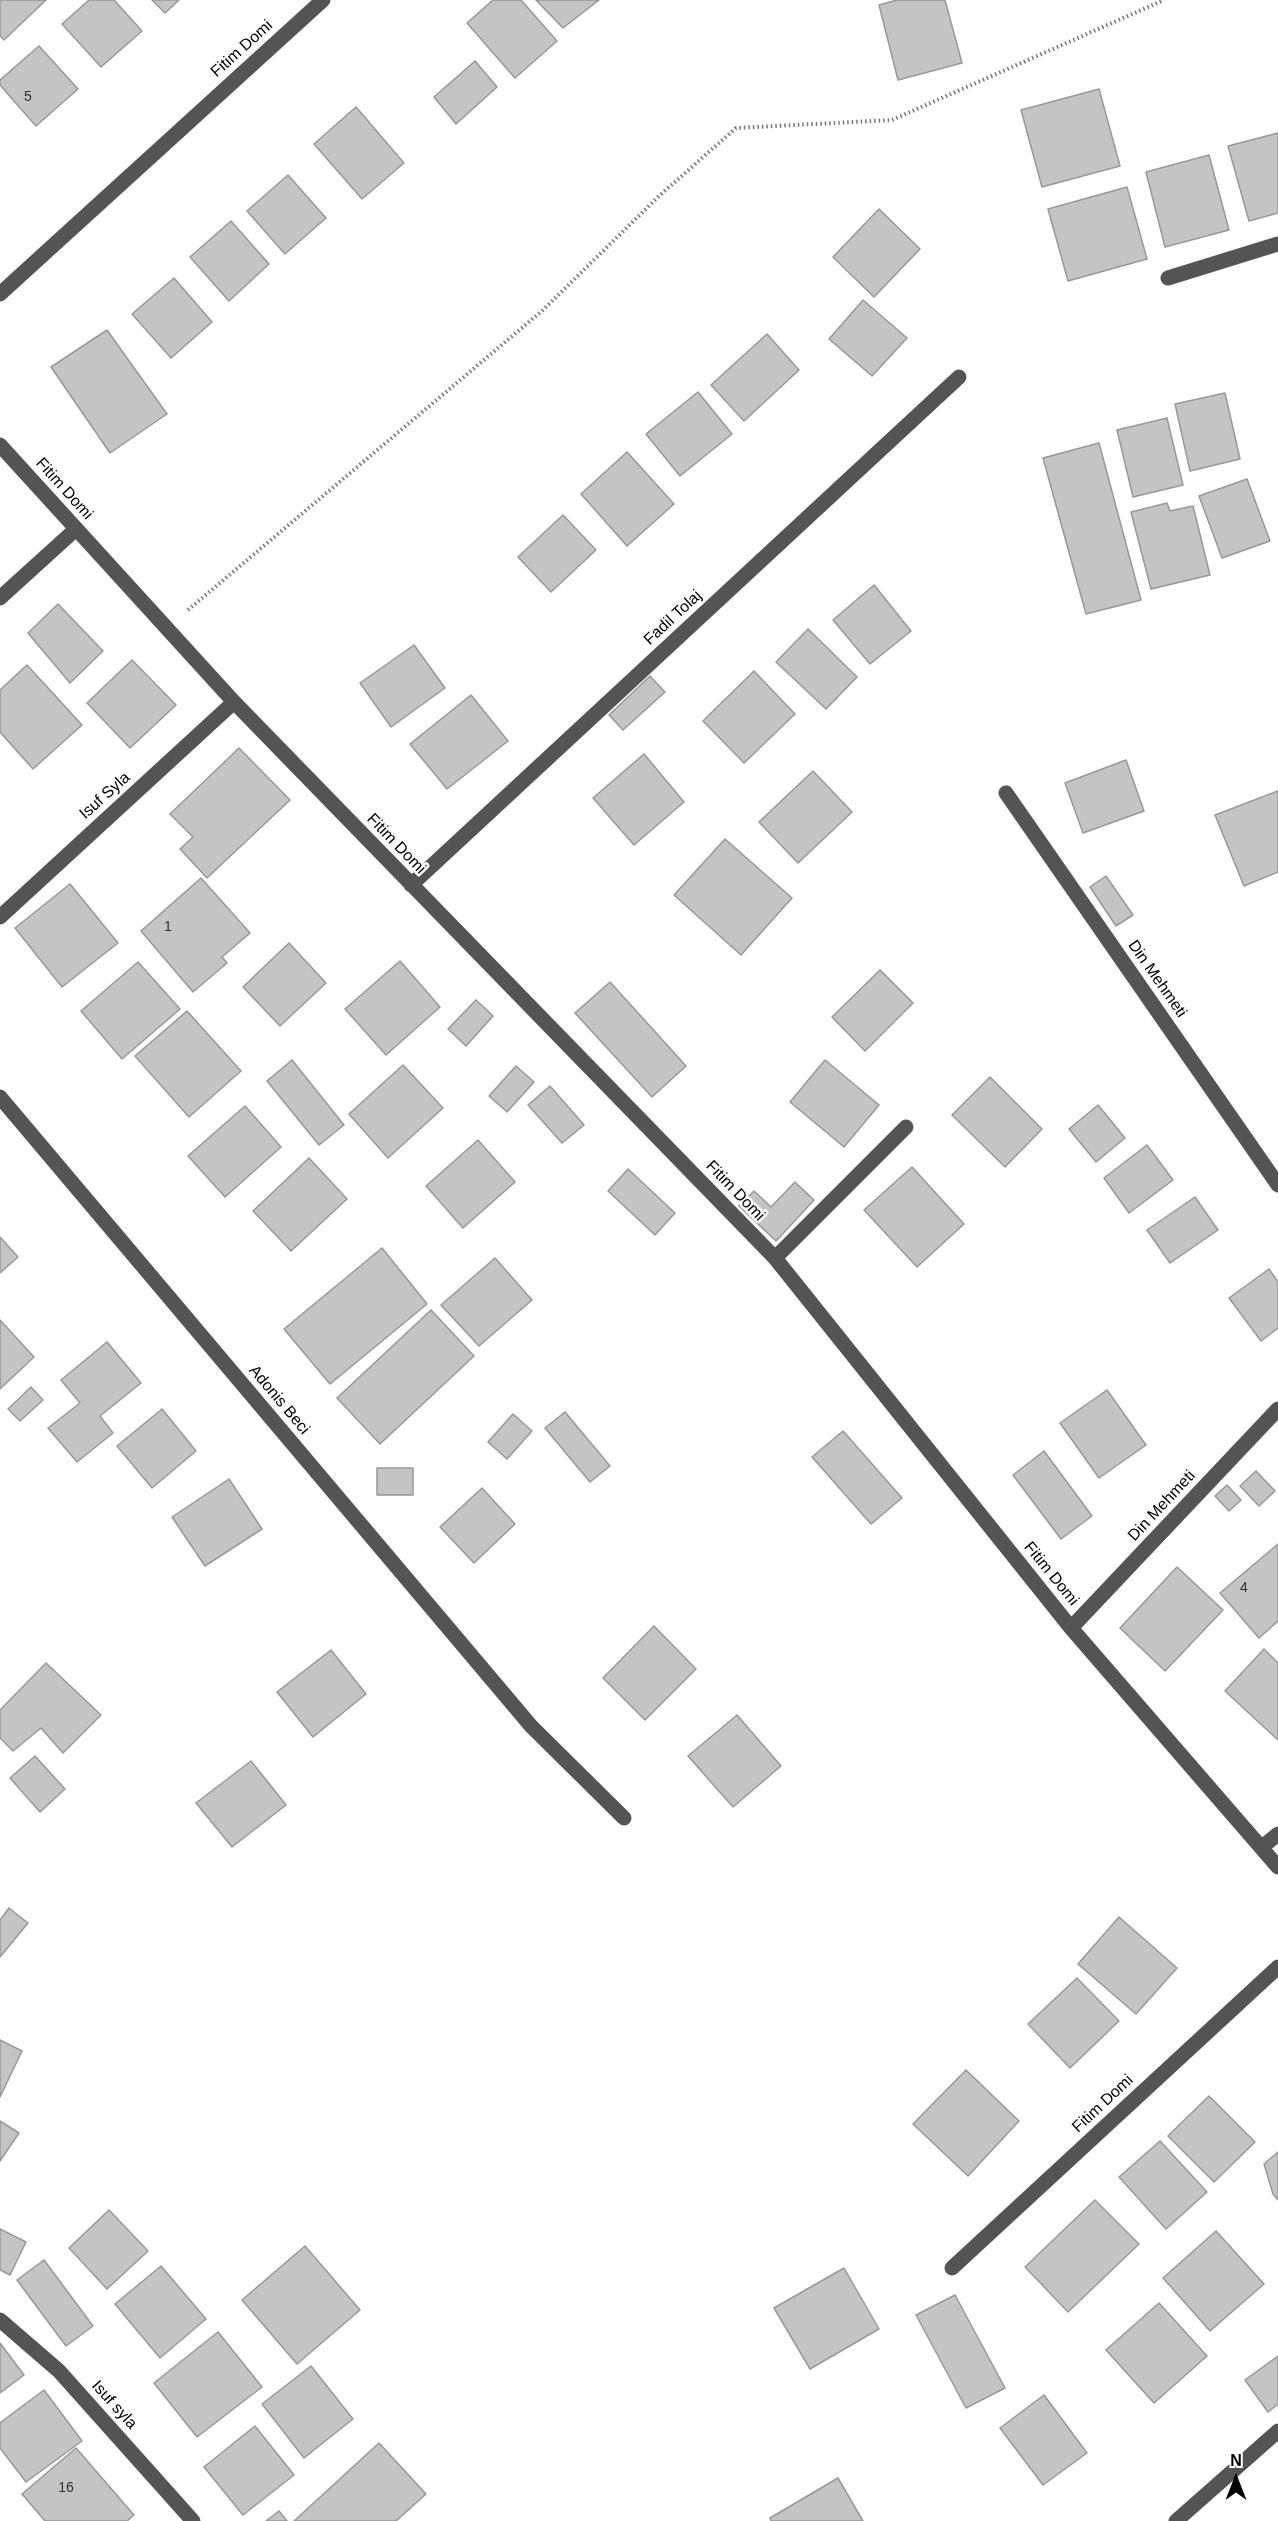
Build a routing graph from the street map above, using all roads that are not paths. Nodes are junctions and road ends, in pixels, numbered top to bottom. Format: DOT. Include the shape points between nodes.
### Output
graph roads {
  1 [pos="323,0"];
  2 [pos="1278,244"];
  3 [pos="1168,278"];
  4 [pos="0,294"];
  5 [pos="959,377"];
  6 [pos="0,445"];
  7 [pos="76,529"];
  8 [pos="0,598"];
  9 [pos="234,702"];
  10 [pos="1006,793"];
  11 [pos="411,885"];
  12 [pos="0,916"];
  13 [pos="0,1097"];
  14 [pos="906,1127"];
  15 [pos="1278,1185"];
  16 [pos="775,1258"];
  17 [pos="1278,1408"];
  18 [pos="1071,1628"];
  19 [pos="624,1818"];
  20 [pos="1278,1834"];
  21 [pos="1262,1848"];
  22 [pos="1278,1867"];
  23 [pos="1278,1967"];
  24 [pos="952,2268"];
  25 [pos="0,2320"];
  26 [pos="1278,2432"];
  27 [pos="193,2521"];
  28 [pos="1176,2521"];
  1 -- 4 [label="street, Fitim Domi"];
  2 -- 3 [label="street"];
  5 -- 11 [label="street, Fadil Tolaj"];
  6 -- 7 [label="street, Fitim Domi"];
  7 -- 8 [label="street"];
  7 -- 9 [label="street, Fitim Domi"];
  9 -- 11 [label="street, Fitim Domi"];
  9 -- 12 [label="street, Isuf Syla"];
  10 -- 15 [label="street, Din Mehmeti"];
  11 -- 16 [label="street, Fitim Domi"];
  13 -- 19 [label="street, Adonis Beci" via="531,1726"];
  14 -- 16 [label="street"];
  16 -- 18 [label="street, Fitim Domi"];
  17 -- 18 [label="street, Din Mehmeti"];
  18 -- 21 [label="street, Fitim Domi"];
  20 -- 21 [label="street"];
  21 -- 22 [label="street, Fitim Domi"];
  23 -- 24 [label="street, Fitim Domi"];
  25 -- 27 [label="street, Isuf syla" via="59,2371"];
  26 -- 28 [label="street"];
}
